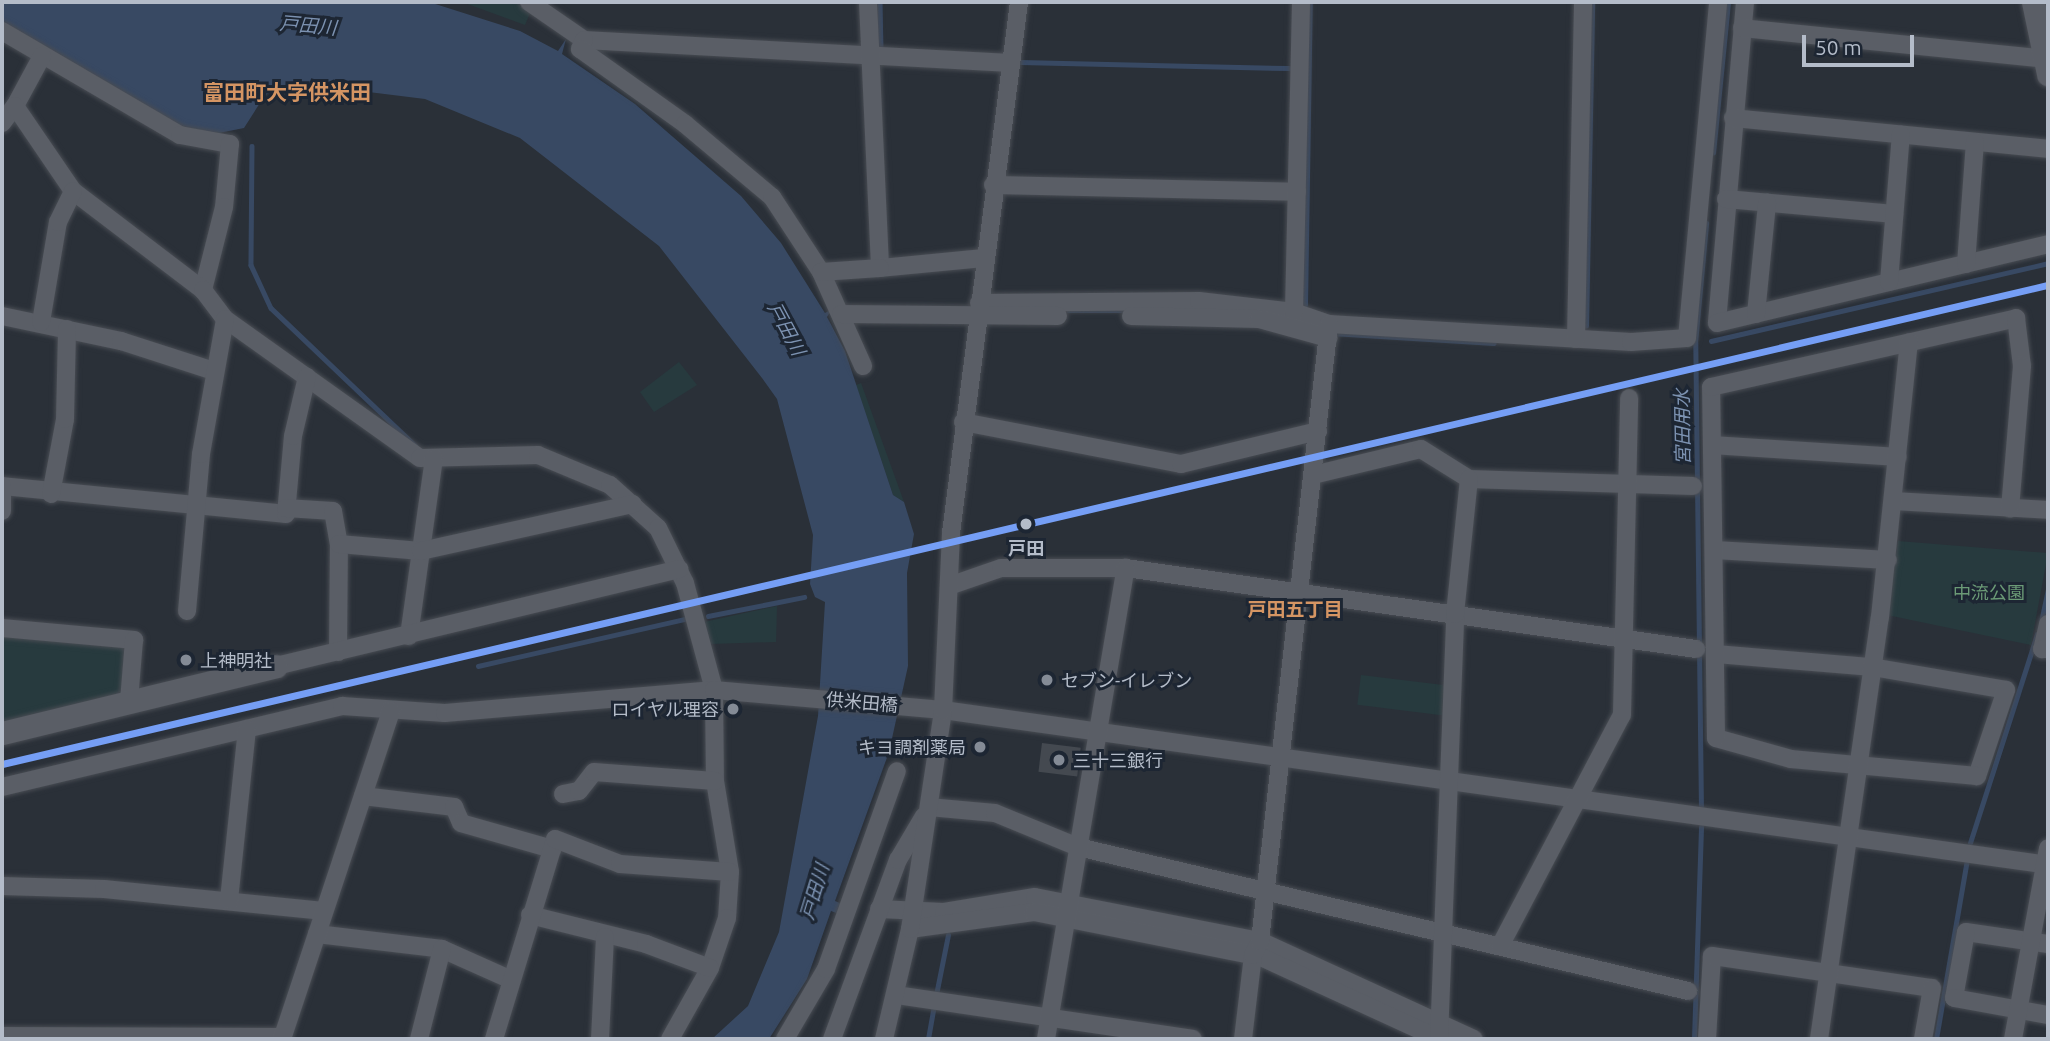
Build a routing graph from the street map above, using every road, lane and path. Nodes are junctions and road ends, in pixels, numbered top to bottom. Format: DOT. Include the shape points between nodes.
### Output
graph roads {
  1 [pos="529,2"];
  2 [pos="869,2"];
  3 [pos="1019,2"];
  4 [pos="1301,2"];
  5 [pos="1583,2"];
  6 [pos="1718,2"];
  7 [pos="1745,2"];
  8 [pos="2033,2"];
  9 [pos="1742,28"];
  10 [pos="2,31"];
  11 [pos="584,40"];
  12 [pos="42,56"];
  13 [pos="869,59"];
  14 [pos="1010,63"];
  15 [pos="2047,64"];
  16 [pos="15,106"];
  17 [pos="1734,118"];
  18 [pos="2,123"];
  19 [pos="1901,134"];
  20 [pos="1976,142"];
  21 [pos="2048,149"];
  22 [pos="993,185"];
  23 [pos="73,191"];
  24 [pos="1297,192"];
  25 [pos="1726,199"];
  26 [pos="1767,203"];
  27 [pos="1894,215"];
  28 [pos="2048,244"];
  29 [pos="983,258"];
  30 [pos="1966,264"];
  31 [pos="880,268"];
  32 [pos="821,272"];
  33 [pos="1889,282"];
  34 [pos="203,290"];
  35 [pos="978,309"];
  36 [pos="1294,312"];
  37 [pos="841,314"];
  38 [pos="1756,314"];
  39 [pos="2,316"];
  40 [pos="225,319"];
  41 [pos="41,322"];
  42 [pos="67,329"];
  43 [pos="1329,331"];
  44 [pos="1576,339"];
  45 [pos="1909,343"];
  46 [pos="863,366"];
  47 [pos="214,371"];
  48 [pos="307,377"];
  49 [pos="1629,398"];
  50 [pos="963,422"];
  51 [pos="1318,431"];
  52 [pos="1713,445"];
  53 [pos="1898,457"];
  54 [pos="434,459"];
  55 [pos="1313,475"];
  56 [pos="1469,479"];
  57 [pos="1625,485"];
  58 [pos="2,486"];
  59 [pos="1693,486"];
  60 [pos="51,494"];
  61 [pos="1894,501"];
  62 [pos="633,504"];
  63 [pos="195,505"];
  64 [pos="2010,508"];
  65 [pos="286,509"];
  66 [pos="2048,510"];
  67 [pos="2,511"];
  68 [pos="339,544"];
  69 [pos="1715,550"];
  70 [pos="421,551"];
  71 [pos="1888,560"];
  72 [pos="1126,568"];
  73 [pos="680,569"];
  74 [pos="949,586"];
  75 [pos="1300,592"];
  76 [pos="187,611"];
  77 [pos="1455,614"];
  78 [pos="2048,625"];
  79 [pos="2,628"];
  80 [pos="409,636"];
  81 [pos="1622,639"];
  82 [pos="1696,649"];
  83 [pos="2048,649"];
  84 [pos="338,652"];
  85 [pos="1716,654"];
  86 [pos="276,666"];
  87 [pos="1872,667"];
  88 [pos="714,690"];
  89 [pos="129,701"];
  90 [pos="943,710"];
  91 [pos="391,711"];
  92 [pos="247,729"];
  93 [pos="2,733"];
  94 [pos="1097,733"];
  95 [pos="1280,757"];
  96 [pos="1859,765"];
  97 [pos="897,771"];
  98 [pos="715,780"];
  99 [pos="1448,783"];
  100 [pos="2,786"];
  101 [pos="563,794"];
  102 [pos="363,796"];
  103 [pos="1575,802"];
  104 [pos="929,807"];
  105 [pos="1847,836"];
  106 [pos="1079,847"];
  107 [pos="552,849"];
  108 [pos="2047,859"];
  109 [pos="730,872"];
  110 [pos="2,886"];
  111 [pos="1264,889"];
  112 [pos="229,900"];
  113 [pos="324,911"];
  114 [pos="1068,911"];
  115 [pos="530,915"];
  116 [pos="876,916"];
  117 [pos="911,921"];
  118 [pos="1442,933"];
  119 [pos="317,934"];
  120 [pos="605,937"];
  121 [pos="2039,943"];
  122 [pos="1500,946"];
  123 [pos="1256,948"];
  124 [pos="442,949"];
  125 [pos="710,968"];
  126 [pos="1829,971"];
  127 [pos="509,979"];
  128 [pos="1688,991"];
  129 [pos="896,995"];
  130 [pos="2018,1010"];
  131 [pos="2048,1015"];
  132 [pos="1050,1019"];
  133 [pos="1439,1035"];
  134 [pos="2,1036"];
  135 [pos="282,1038"];
  136 [pos="419,1039"];
  137 [pos="494,1039"];
  138 [pos="600,1039"];
  139 [pos="670,1039"];
  140 [pos="785,1039"];
  141 [pos="832,1039"];
  142 [pos="884,1039"];
  143 [pos="1046,1039"];
  144 [pos="1193,1039"];
  145 [pos="1243,1039"];
  146 [pos="1474,1039"];
  147 [pos="1707,1039"];
  148 [pos="1819,1039"];
  149 [pos="1923,1039"];
  150 [pos="2013,1039"];
  1 -- 11 [label="street"];
  2 -- 13 [label="street"];
  3 -- 14 [label="street"];
  4 -- 24 [label="street"];
  5 -- 44 [label="street"];
  6 -- 44 [label="street" via="1687,338"];
  7 -- 9 [label="street"];
  8 -- 15 [label="street"];
  9 -- 15 [label="street"];
  9 -- 17 [label="street"];
  10 -- 12 [label="street"];
  11 -- 13 [label="street"];
  11 -- 32 [label="street" via="580,49 685,124 772,197"];
  12 -- 16 [label="street"];
  12 -- 34 [label="street" via="180,135 230,144 224,206"];
  13 -- 14 [label="street"];
  13 -- 31 [label="street"];
  14 -- 22 [label="street"];
  16 -- 18 [label="street"];
  16 -- 23 [label="street"];
  17 -- 19 [label="street"];
  17 -- 25 [label="street"];
  19 -- 20 [label="street"];
  19 -- 27 [label="street"];
  20 -- 21 [label="street"];
  20 -- 30 [label="street"];
  22 -- 24 [label="street"];
  22 -- 29 [label="street"];
  23 -- 34 [label="street"];
  23 -- 41 [label="street" via="58,222"];
  24 -- 36 [label="street"];
  25 -- 26 [label="street"];
  25 -- 38 [label="street" via="1717,323"];
  26 -- 27 [label="street"];
  26 -- 38 [label="street"];
  27 -- 33 [label="street"];
  28 -- 30 [label="street"];
  29 -- 31 [label="street"];
  29 -- 35 [label="street"];
  30 -- 33 [label="street"];
  31 -- 32 [label="street"];
  32 -- 37 [label="street"];
  33 -- 38 [label="street"];
  34 -- 40 [label="street"];
  35 -- 36 [label="street" via="1199,302"];
  35 -- 37 [label="street"];
  35 -- 43 [label="street" via="1259,318"];
  35 -- 50 [label="street"];
  36 -- 43 [label="street"];
  37 -- 46 [label="street"];
  39 -- 41 [label="street"];
  40 -- 47 [label="street"];
  40 -- 48 [label="street"];
  41 -- 42 [label="street"];
  42 -- 47 [label="street"];
  42 -- 60 [label="street" via="65,419"];
  43 -- 44 [label="street"];
  43 -- 51 [label="street"];
  45 -- 52 [label="street" via="1711,387"];
  45 -- 53 [label="street"];
  45 -- 64 [label="street" via="2016,318 2022,366"];
  47 -- 63 [label="street"];
  48 -- 54 [label="street" via="419,458"];
  48 -- 65 [label="street" via="293,436"];
  49 -- 57 [label="street"];
  50 -- 51 [label="street" via="1181,464"];
  50 -- 74 [label="street"];
  51 -- 55 [label="street"];
  52 -- 53 [label="street"];
  52 -- 69 [label="street"];
  53 -- 61 [label="street"];
  54 -- 62 [label="street" via="538,455 580,469"];
  54 -- 70 [label="street"];
  55 -- 56 [label="street" via="1421,449"];
  55 -- 75 [label="street"];
  56 -- 57 [label="street"];
  56 -- 77 [label="street"];
  57 -- 59 [label="street"];
  57 -- 81 [label="street"];
  58 -- 60 [label="street"];
  58 -- 67 [label="street"];
  60 -- 63 [label="street"];
  61 -- 64 [label="street"];
  61 -- 71 [label="street"];
  62 -- 70 [label="street"];
  62 -- 73 [label="street" via="657,528"];
  63 -- 65 [label="street" via="286,514"];
  63 -- 76 [label="street"];
  64 -- 66 [label="street"];
  65 -- 68 [label="street" via="333,511"];
  68 -- 70 [label="street"];
  68 -- 84 [label="street"];
  69 -- 71 [label="street"];
  69 -- 85 [label="street"];
  70 -- 80 [label="street"];
  71 -- 87 [label="street"];
  72 -- 74 [label="street" via="1001,568"];
  72 -- 75 [label="street"];
  72 -- 94 [label="street"];
  73 -- 80 [label="street"];
  73 -- 88 [label="street"];
  74 -- 90 [label="street"];
  75 -- 77 [label="street"];
  75 -- 95 [label="street"];
  77 -- 81 [label="street"];
  77 -- 99 [label="street"];
  78 -- 83 [label="street" via="2042,649"];
  79 -- 89 [label="street" via="134,640"];
  80 -- 84 [label="street"];
  81 -- 82 [label="street"];
  81 -- 103 [label="street" via="1622,715"];
  84 -- 86 [label="street"];
  85 -- 87 [label="street"];
  85 -- 96 [label="street" via="1716,738 1791,759"];
  86 -- 89 [label="street"];
  87 -- 96 [label="street"];
  87 -- 96 [label="street" via="2006,690 1977,776"];
  88 -- 90 [label="street, 供米田橋"];
  88 -- 91 [label="street, 供米田橋" via="445,713"];
  88 -- 98 [label="street"];
  89 -- 93 [label="street"];
  90 -- 94 [label="street, 供米田橋"];
  90 -- 104 [label="street"];
  91 -- 92 [label="street, 供米田橋" via="342,706"];
  91 -- 102 [label="street"];
  92 -- 100 [label="street, 供米田橋"];
  92 -- 112 [label="street"];
  94 -- 95 [label="street, 供米田橋"];
  94 -- 106 [label="street"];
  95 -- 99 [label="street, 供米田橋"];
  95 -- 111 [label="street"];
  96 -- 105 [label="street"];
  97 -- 140 [label="street" via="826,969"];
  98 -- 101 [label="street" via="594,772 579,791"];
  98 -- 109 [label="street"];
  99 -- 103 [label="street, 供米田橋"];
  99 -- 118 [label="street"];
  102 -- 107 [label="street" via="454,807 461,823"];
  102 -- 113 [label="street"];
  103 -- 105 [label="street, 供米田橋"];
  103 -- 122 [label="street"];
  104 -- 106 [label="street" via="995,813"];
  104 -- 116 [label="street" via="898,860"];
  104 -- 117 [label="street"];
  105 -- 108 [label="street, 供米田橋"];
  105 -- 126 [label="street"];
  106 -- 111 [label="street"];
  106 -- 114 [label="street"];
  107 -- 109 [label="street" via="555,839 621,864"];
  107 -- 115 [label="street"];
  108 -- 121 [label="street"];
  109 -- 125 [label="street" via="727,918"];
  110 -- 112 [label="street"];
  111 -- 118 [label="street"];
  111 -- 123 [label="street"];
  112 -- 113 [label="street"];
  113 -- 119 [label="street"];
  114 -- 117 [label="street"];
  114 -- 123 [label="street"];
  114 -- 132 [label="street"];
  115 -- 120 [label="street"];
  115 -- 127 [label="street"];
  116 -- 117 [label="street"];
  116 -- 141 [label="street"];
  117 -- 129 [label="street"];
  118 -- 122 [label="street"];
  118 -- 133 [label="street"];
  119 -- 124 [label="street"];
  119 -- 135 [label="street"];
  120 -- 125 [label="street" via="646,944"];
  120 -- 138 [label="street"];
  121 -- 130 [label="street"];
  121 -- 130 [label="street" via="1966,932 1954,998"];
  122 -- 128 [label="street"];
  123 -- 133 [label="street"];
  123 -- 145 [label="street"];
  124 -- 127 [label="street"];
  124 -- 136 [label="street"];
  125 -- 139 [label="street"];
  126 -- 147 [label="street" via="1712,956"];
  126 -- 148 [label="street"];
  126 -- 149 [label="street" via="1931,988"];
  127 -- 137 [label="street"];
  129 -- 132 [label="street"];
  129 -- 142 [label="street"];
  130 -- 131 [label="street"];
  130 -- 150 [label="street"];
  132 -- 143 [label="street"];
  132 -- 144 [label="street"];
  133 -- 146 [label="street"];
  134 -- 135 [label="street"];
}
